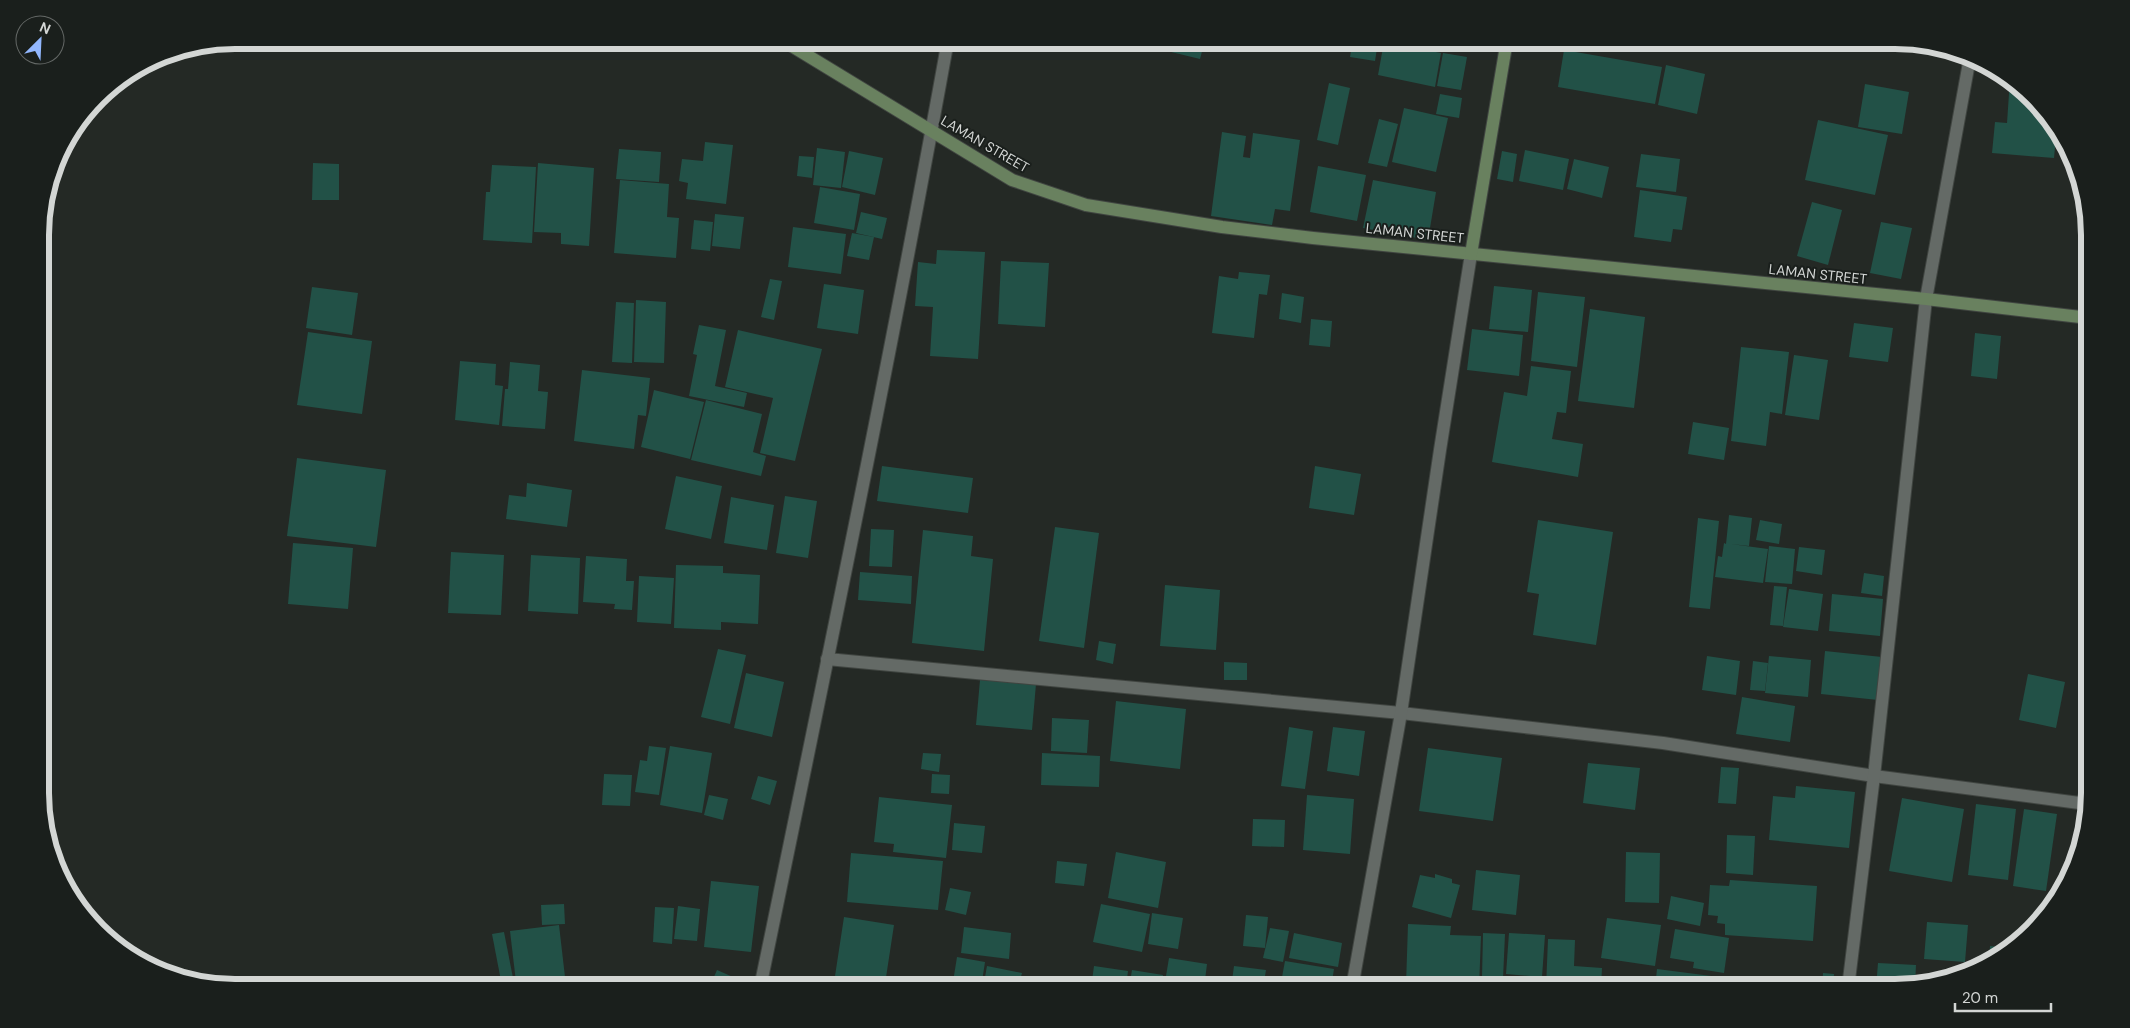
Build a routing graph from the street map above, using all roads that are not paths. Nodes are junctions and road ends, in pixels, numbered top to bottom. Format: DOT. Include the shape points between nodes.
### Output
graph roads {
  1 [pos="797,49"];
  2 [pos="946,49"];
  3 [pos="1505,49"];
  4 [pos="1969,64"];
  5 [pos="932,131"];
  6 [pos="1471,254"];
  7 [pos="1926,299"];
  8 [pos="2081,317"];
  9 [pos="828,659"];
  10 [pos="1401,713"];
  11 [pos="1874,776"];
  12 [pos="2081,803"];
  13 [pos="762,979"];
  14 [pos="1354,979"];
  15 [pos="1849,979"];
  1 -- 5 [label="main road, LAMAN STREET"];
  2 -- 5 [label="street"];
  3 -- 6 [label="main road"];
  4 -- 7 [label="street"];
  5 -- 6 [label="main road, LAMAN STREET" via="1012,180 1086,205 1222,227"];
  5 -- 9 [label="street"];
  6 -- 7 [label="main road, LAMAN STREET"];
  6 -- 10 [label="street"];
  7 -- 8 [label="main road, LAMAN STREET"];
  7 -- 11 [label="street"];
  9 -- 10 [label="street"];
  9 -- 13 [label="street"];
  10 -- 11 [label="street" via="1663,743"];
  10 -- 14 [label="street"];
  11 -- 12 [label="street"];
  11 -- 15 [label="street"];
}
